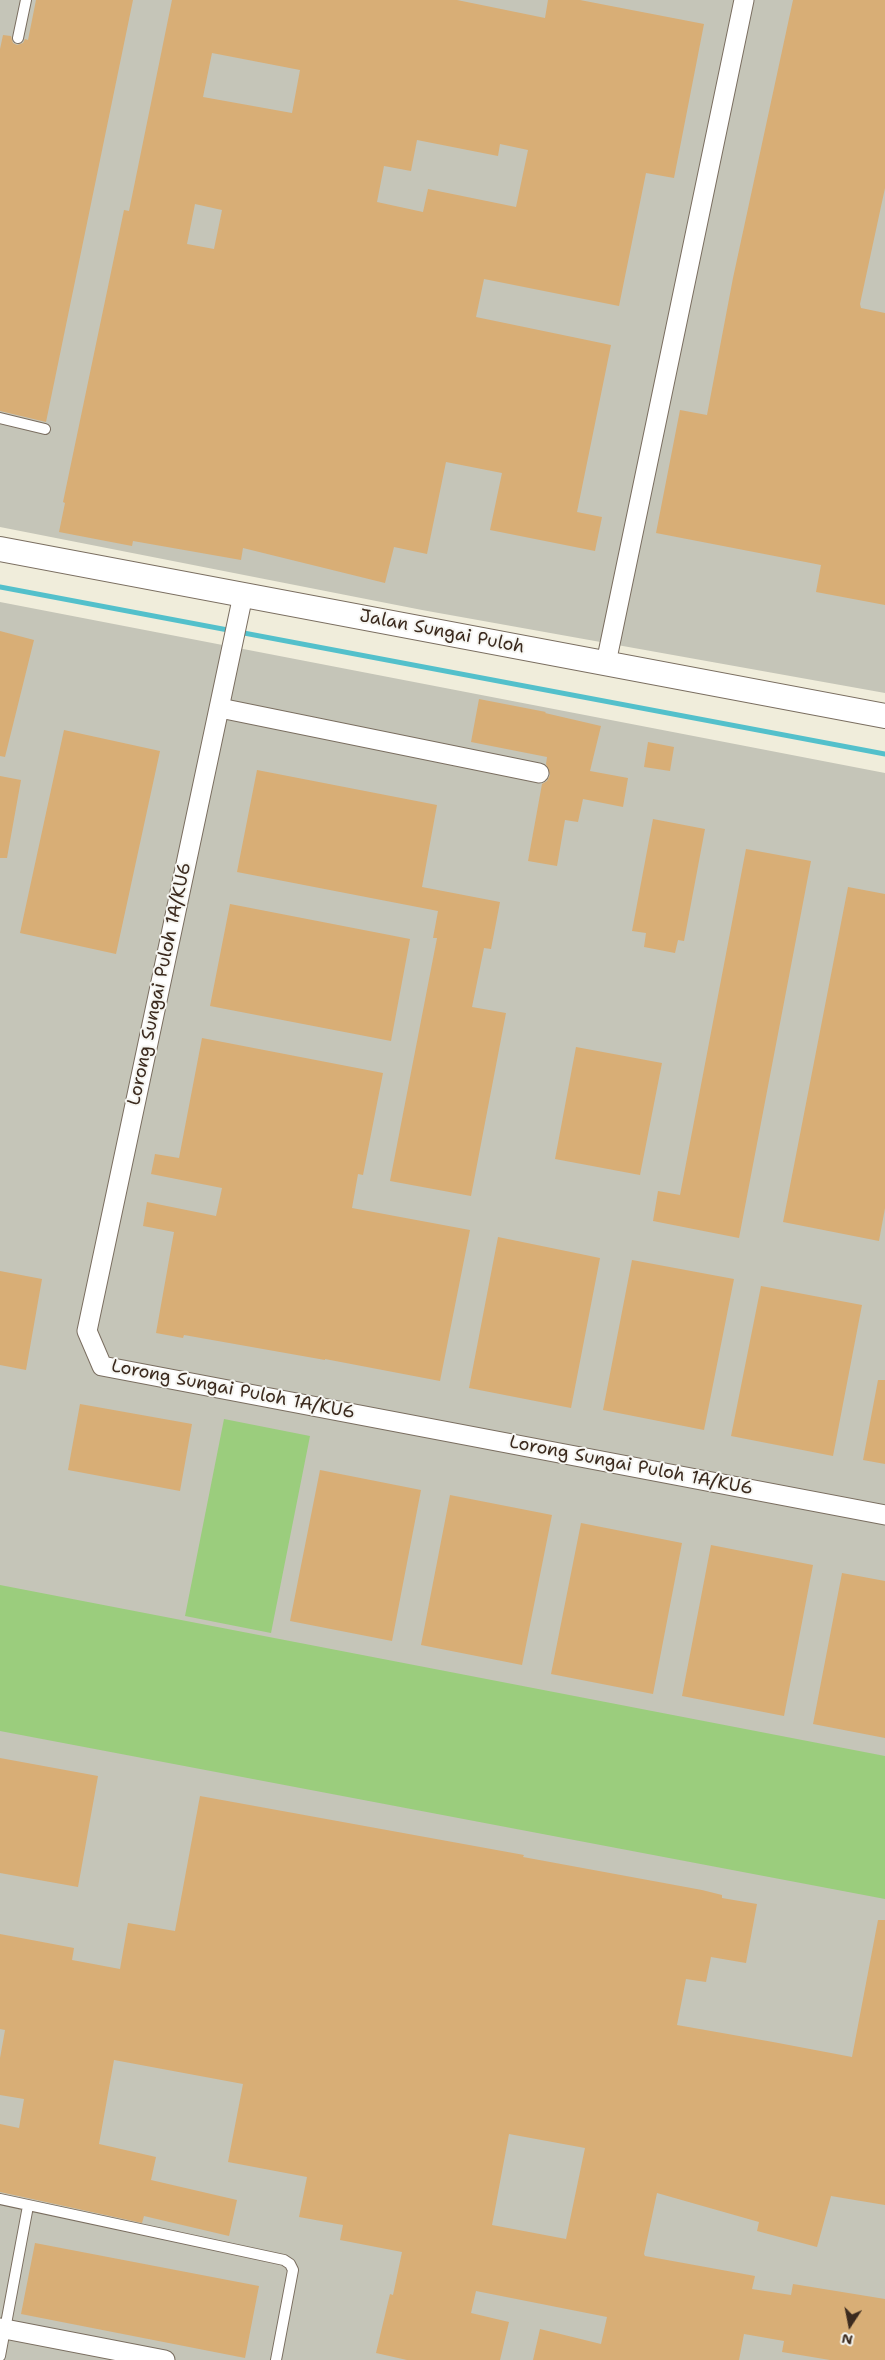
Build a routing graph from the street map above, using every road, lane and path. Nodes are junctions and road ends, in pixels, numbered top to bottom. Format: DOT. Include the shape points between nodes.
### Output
graph roads {
  1 [pos="26,0"];
  2 [pos="744,0"];
  3 [pos="18,38"];
  4 [pos="0,418"];
  5 [pos="46,429"];
  6 [pos="0,549"];
  7 [pos="240,605"];
  8 [pos="606,663"];
  9 [pos="220,708"];
  10 [pos="885,716"];
  11 [pos="539,773"];
  12 [pos="885,1514"];
  13 [pos="0,2199"];
  14 [pos="28,2206"];
  15 [pos="3,2329"];
  16 [pos="0,2356"];
  17 [pos="164,2360"];
  18 [pos="276,2360"];
  1 -- 3 [label="lane"];
  2 -- 8 [label="street"];
  4 -- 5 [label="lane"];
  6 -- 7 [label="street, Jalan Sungai Puloh"];
  7 -- 8 [label="street, Jalan Sungai Puloh"];
  7 -- 9 [label="street, Lorong Sungai Puloh 1A/KU6"];
  8 -- 10 [label="street, Jalan Sungai Puloh"];
  9 -- 11 [label="street"];
  9 -- 12 [label="street, Lorong Sungai Puloh 1A/KU6" via="87,1331 102,1366"];
  13 -- 14 [label="lane"];
  14 -- 15 [label="lane"];
  14 -- 18 [label="lane" via="284,2260 293,2270"];
  15 -- 16 [label="lane"];
  15 -- 17 [label="street"];
}
